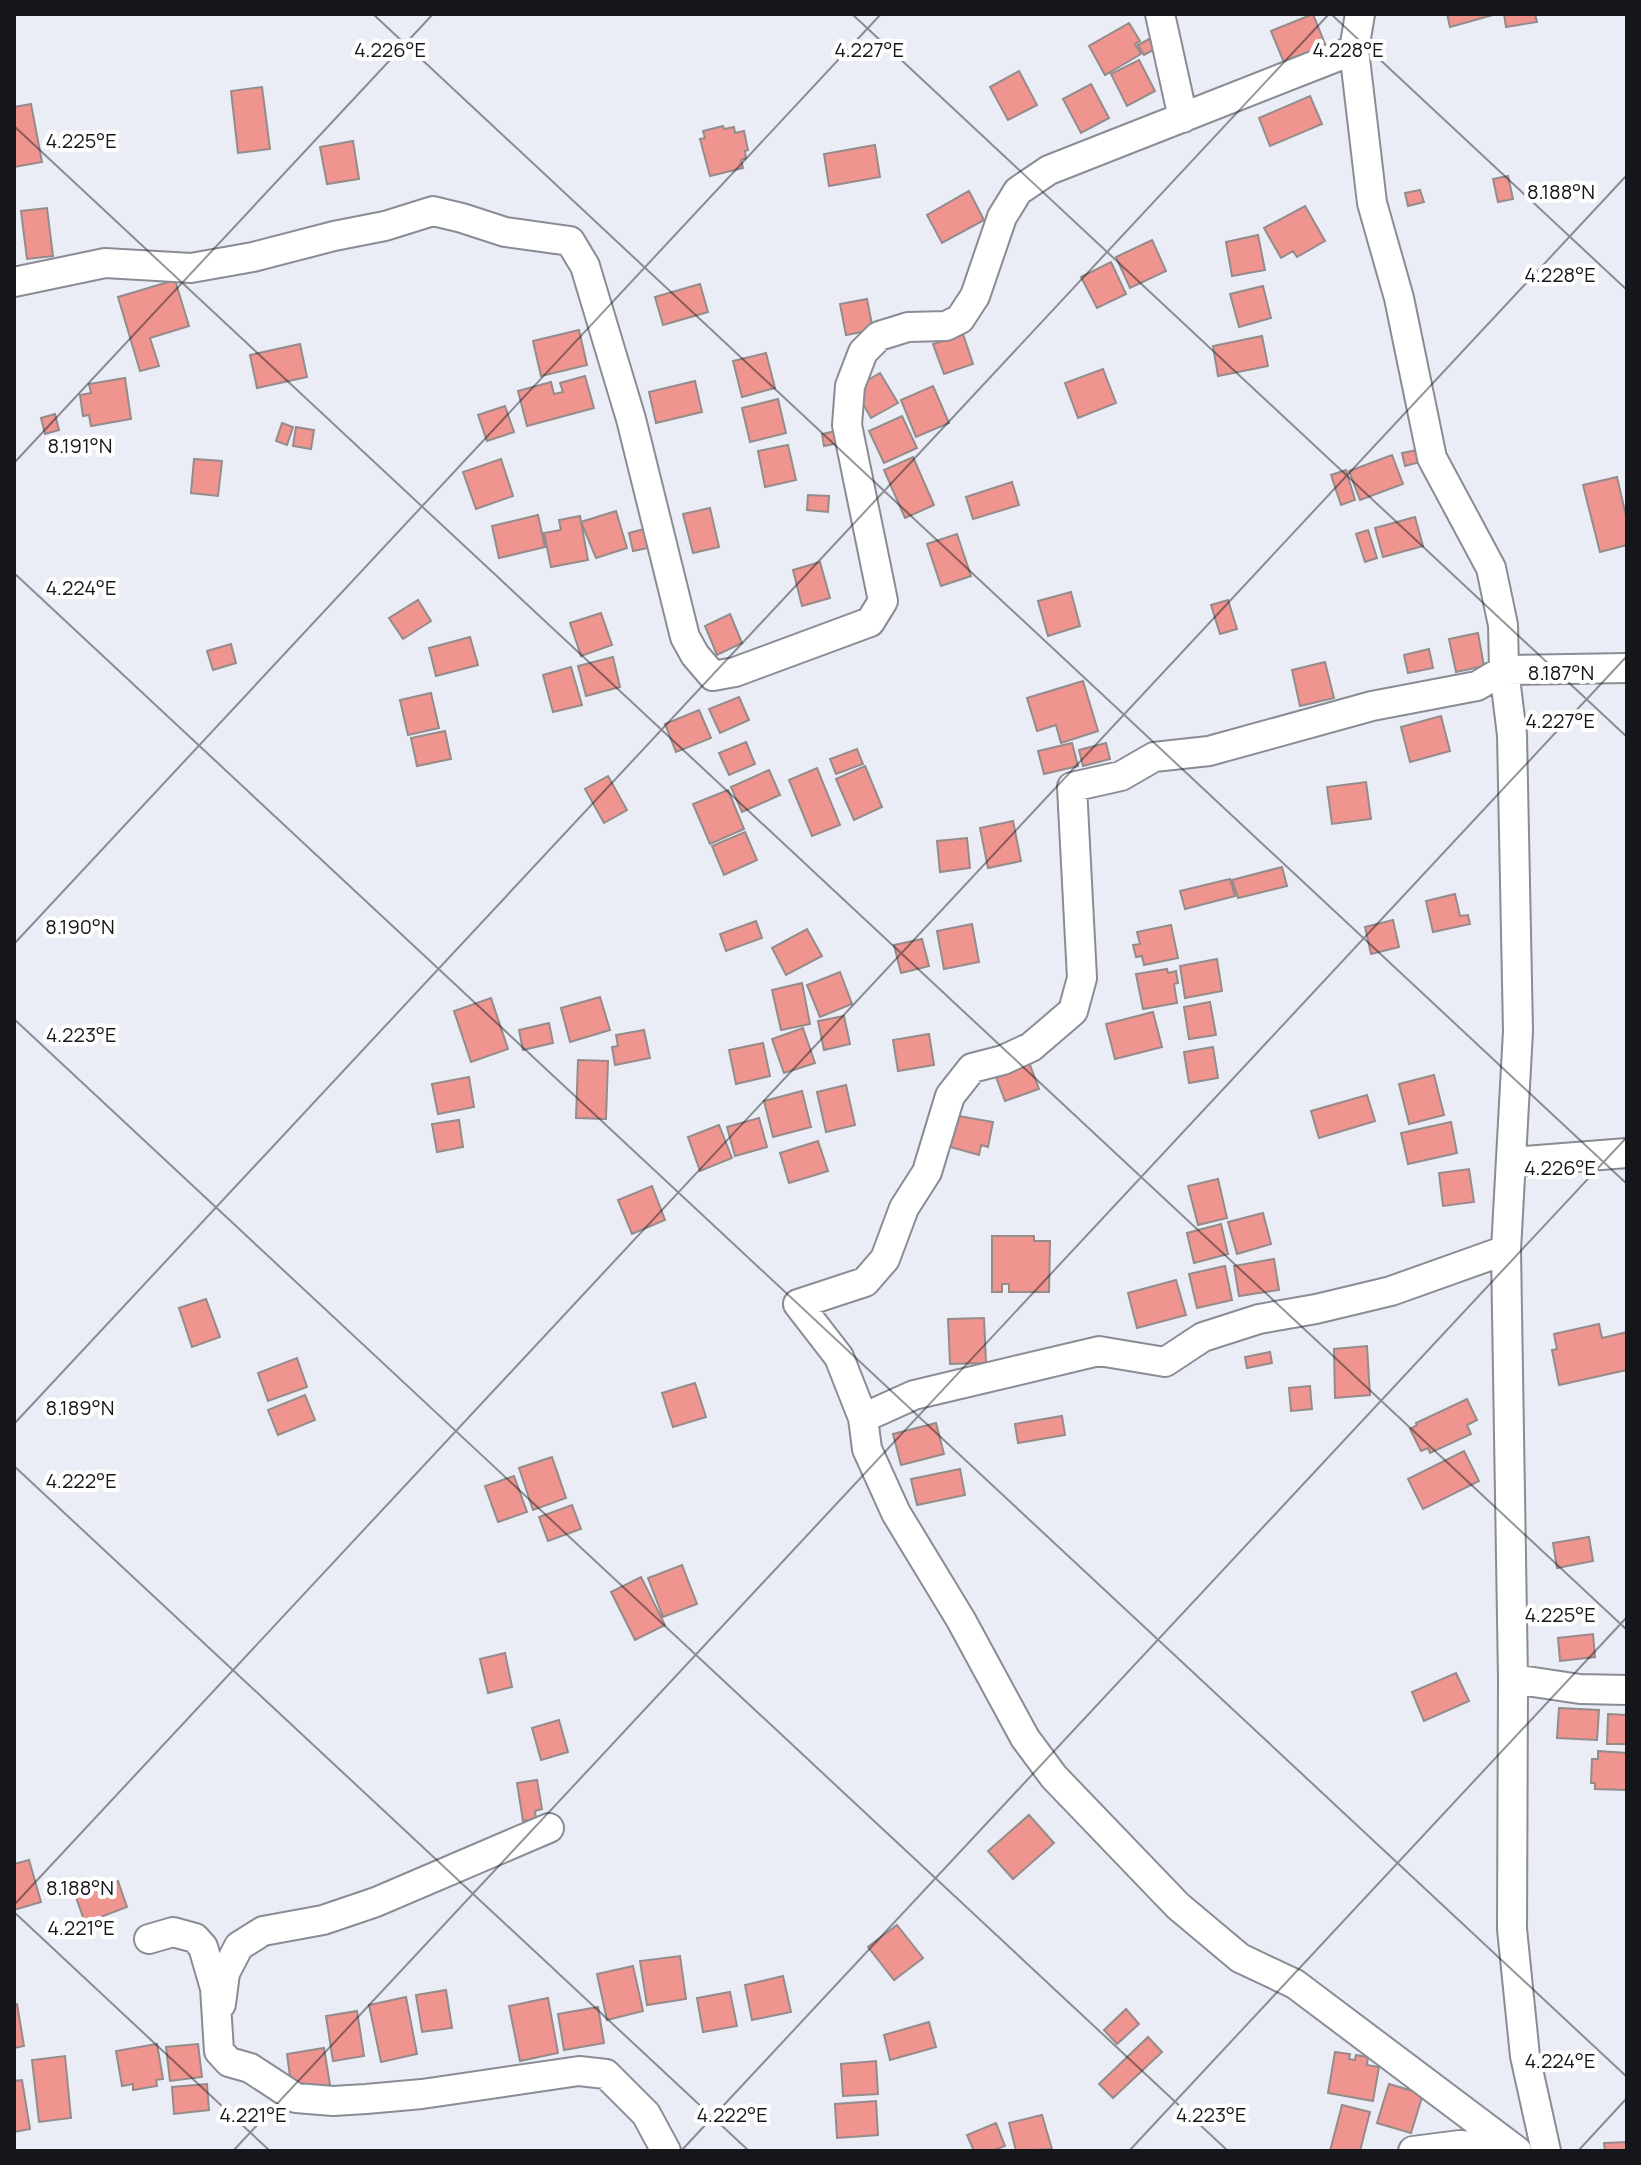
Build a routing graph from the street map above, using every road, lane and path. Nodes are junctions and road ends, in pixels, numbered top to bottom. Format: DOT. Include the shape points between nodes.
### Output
graph roads {
  1 [pos="1160,14"];
  2 [pos="1360,14"];
  3 [pos="1354,50"];
  4 [pos="1183,118"];
  5 [pos="14,282"];
  6 [pos="1627,668"];
  7 [pos="1504,670"];
  8 [pos="1627,1153"];
  9 [pos="1511,1162"];
  10 [pos="1506,1250"];
  11 [pos="863,1418"];
  12 [pos="1513,1679"];
  13 [pos="1627,1690"];
  14 [pos="549,1828"];
  15 [pos="149,1939"];
  16 [pos="218,2017"];
  17 [pos="1516,2150"];
  18 [pos="666,2151"];
  19 [pos="1413,2151"];
  20 [pos="1546,2151"];
  1 -- 4 [label="street"];
  2 -- 3 [label="street"];
  3 -- 4 [label="street"];
  3 -- 7 [label="street" via="1372,203 1399,298 1432,458 1491,568 1503,625"];
  4 -- 5 [label="street" via="1049,170 1018,191 1002,217 975,296 960,319 879,336 863,352 850,386 847,425 883,601 870,622 713,676 685,637 631,419 585,266 570,241 505,232 433,211 191,268 105,263"];
  6 -- 7 [label="street"];
  7 -- 9 [label="street" via="1512,735 1518,1031"];
  7 -- 11 [label="street" via="1477,686 1372,706 1209,751 1154,757 1121,776 1072,787 1082,978 1073,1011 1031,1047 972,1068 950,1096 927,1172 904,1208 885,1259 865,1282 798,1304 839,1357"];
  8 -- 9 [label="street"];
  9 -- 10 [label="street"];
  10 -- 11 [label="street" via="1391,1291 1259,1319 1203,1337 1165,1362 1099,1351 914,1395"];
  10 -- 12 [label="street"];
  11 -- 17 [label="street" via="867,1449 896,1513 1025,1738 1054,1777 1178,1906 1240,1958 1295,1984"];
  12 -- 13 [label="street"];
  12 -- 20 [label="street" via="1512,1929 1525,2056"];
  14 -- 16 [label="street" via="376,1902 323,1920 263,1931 239,1946 225,1973"];
  15 -- 16 [label="street" via="173,1932 195,1938 203,1947"];
  16 -- 18 [label="street" via="219,2051 229,2062 250,2068 296,2098 366,2099 579,2071 606,2074 646,2114"];
  17 -- 19 [label="street" via="1460,2145"];
}
